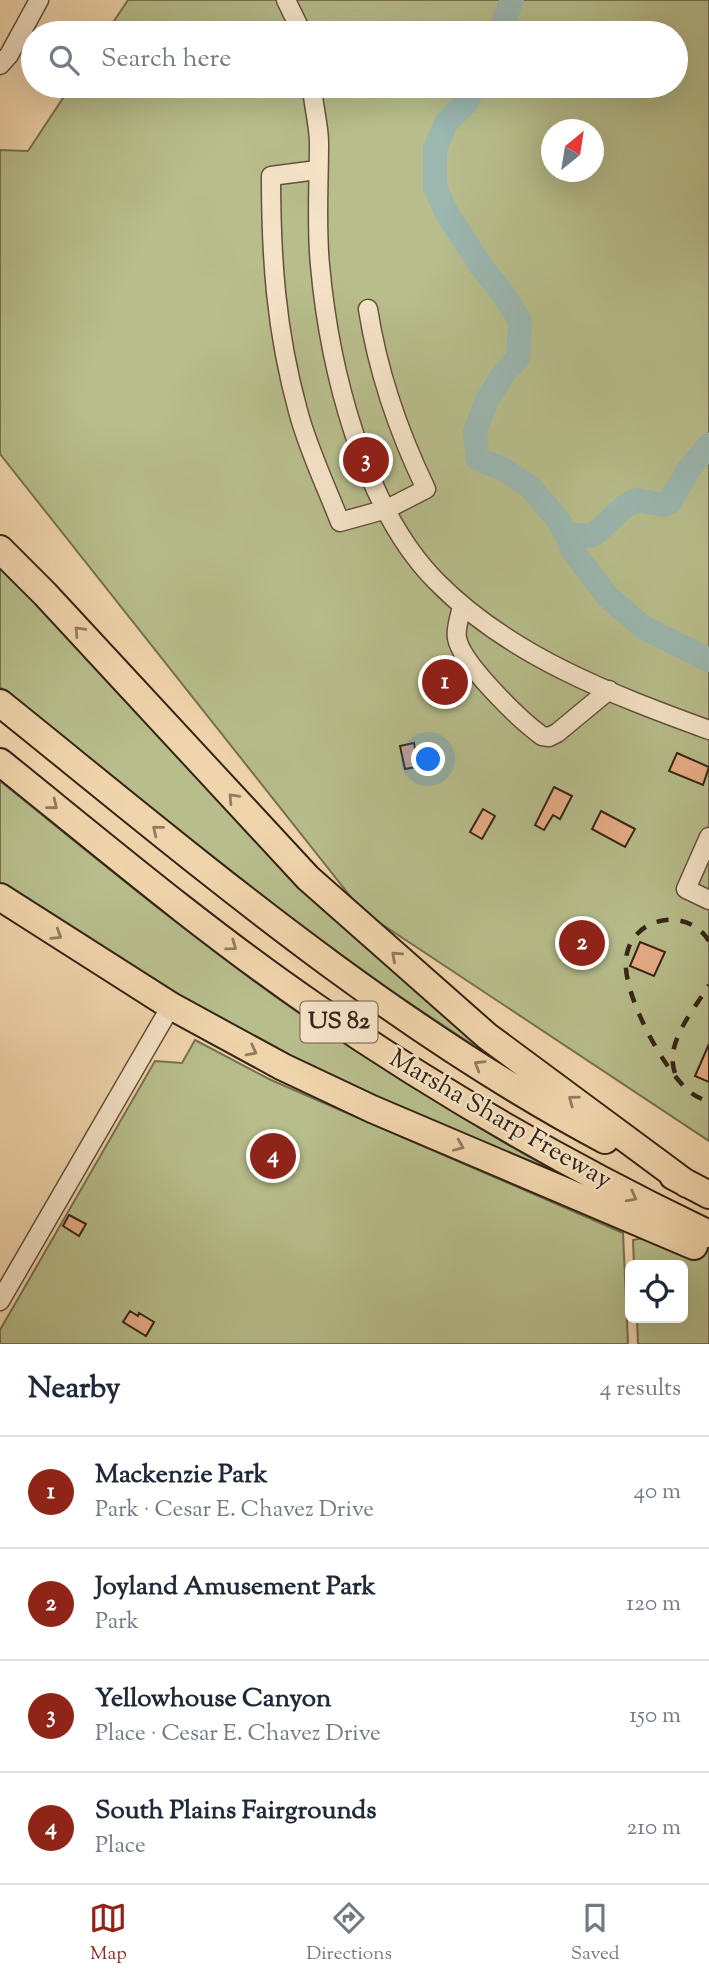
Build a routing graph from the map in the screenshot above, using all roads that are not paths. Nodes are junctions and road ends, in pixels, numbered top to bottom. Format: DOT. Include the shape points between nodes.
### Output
graph roads {
  1 [pos="39,0"];
  2 [pos="286,0"];
  3 [pos="28,21"];
  4 [pos="296,21"];
  5 [pos="21,33"];
  6 [pos="0,65"];
  7 [pos="314,98"];
  8 [pos="317,170"];
  9 [pos="368,309"];
  10 [pos="387,509"];
  11 [pos="0,549"];
  12 [pos="462,605"];
  13 [pos="609,690"];
  14 [pos="0,704"];
  15 [pos="709,730"];
  16 [pos="0,762"];
  17 [pos="707,846"];
  18 [pos="0,897"];
  19 [pos="709,900"];
  20 [pos="171,1006"];
  21 [pos="698,1189"];
  22 [pos="709,1234"];
  23 [pos="709,1252"];
  24 [pos="0,1301"];
  1 -- 3 [label="street"];
  2 -- 4 [label="street"];
  5 -- 6 [label="street"];
  7 -- 8 [label="street"];
  8 -- 10 [label="street" via="320,263 335,361 356,440"];
  8 -- 10 [label="street" via="271,176 276,310 298,413 340,522"];
  9 -- 10 [label="street" via="392,412 426,489"];
  10 -- 12 [label="street" via="417,560"];
  21 -- 11 [label="highway, one-way" via="487,1036 308,878"];
  12 -- 13 [label="street" via="521,647"];
  12 -- 13 [label="street" via="457,638 470,664 542,736 557,733"];
  13 -- 15 [label="street"];
  21 -- 14 [label="highway, Marsha Sharp Freeway / US 82, one-way" via="572,1123 336,970"];
  16 -- 22 [label="highway, Marsha Sharp Freeway / US 82, one-way" via="216,935 382,1052 524,1139"];
  17 -- 19 [label="street" via="687,889"];
  18 -- 20 [label="highway, one-way"];
  20 -- 23 [label="highway, one-way" via="372,1109"];
  20 -- 24 [label="street"];
}
